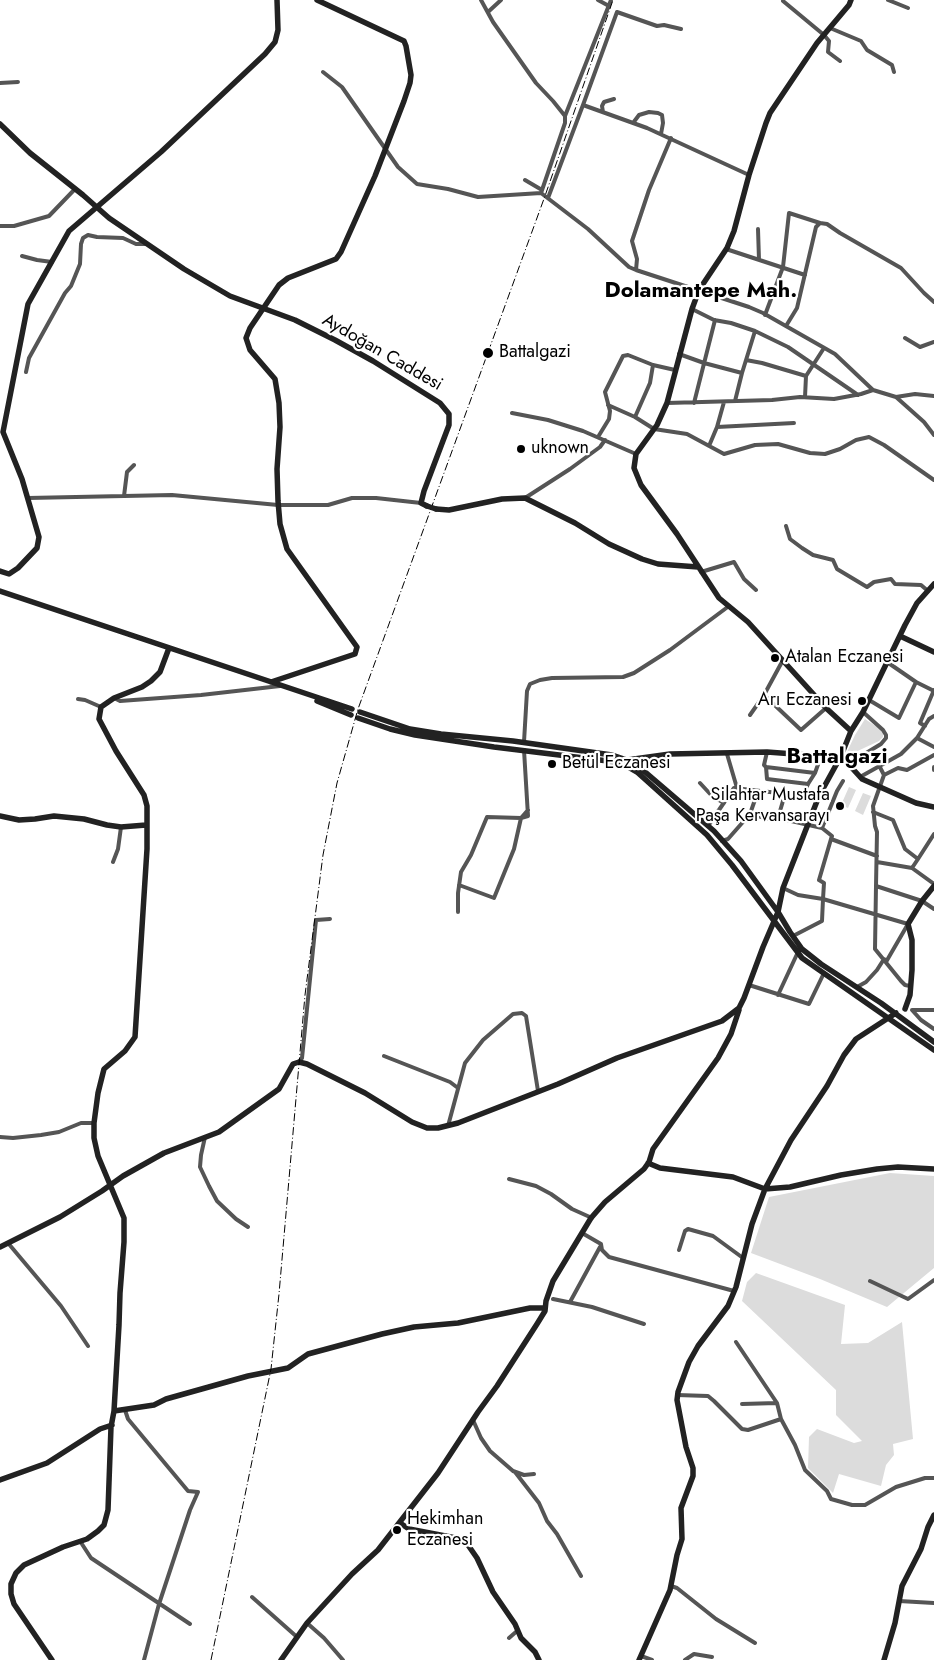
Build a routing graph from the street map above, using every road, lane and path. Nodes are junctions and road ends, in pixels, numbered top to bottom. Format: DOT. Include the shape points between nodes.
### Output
graph roads {
  1 [pos="278,0"];
  2 [pos="317,0"];
  3 [pos="481,0"];
  4 [pos="501,0"];
  5 [pos="598,0"];
  6 [pos="611,0"];
  7 [pos="851,0"];
  8 [pos="888,0"];
  9 [pos="783,1"];
  10 [pos="609,6"];
  11 [pos="908,8"];
  12 [pos="488,12"];
  13 [pos="658,20"];
  14 [pos="657,26"];
  15 [pos="830,28"];
  16 [pos="681,29"];
  17 [pos="824,35"];
  18 [pos="840,61"];
  19 [pos="323,72"];
  20 [pos="894,72"];
  21 [pos="18,82"];
  22 [pos="0,83"];
  23 [pos="614,99"];
  24 [pos="583,104"];
  25 [pos="603,112"];
  26 [pos="565,116"];
  27 [pos="633,123"];
  28 [pos="0,124"];
  29 [pos="661,134"];
  30 [pos="671,138"];
  31 [pos="385,149"];
  32 [pos="749,174"];
  33 [pos="525,180"];
  34 [pos="76,189"];
  35 [pos="542,192"];
  36 [pos="548,198"];
  37 [pos="96,206"];
  38 [pos="820,223"];
  39 [pos="0,226"];
  40 [pos="758,229"];
  41 [pos="148,244"];
  42 [pos="726,249"];
  43 [pos="22,256"];
  44 [pos="758,260"];
  45 [pos="52,262"];
  46 [pos="783,267"];
  47 [pos="636,270"];
  48 [pos="805,275"];
  49 [pos="699,290"];
  50 [pos="934,302"];
  51 [pos="264,309"];
  52 [pos="692,309"];
  53 [pos="765,315"];
  54 [pos="715,320"];
  55 [pos="786,326"];
  56 [pos="755,332"];
  57 [pos="904,338"];
  58 [pos="934,342"];
  59 [pos="824,348"];
  60 [pos="679,354"];
  61 [pos="746,360"];
  62 [pos="704,363"];
  63 [pos="653,365"];
  64 [pos="814,365"];
  65 [pos="675,370"];
  66 [pos="26,372"];
  67 [pos="742,373"];
  68 [pos="806,376"];
  69 [pos="873,390"];
  70 [pos="858,395"];
  71 [pos="934,396"];
  72 [pos="805,397"];
  73 [pos="896,397"];
  74 [pos="735,401"];
  75 [pos="724,402"];
  76 [pos="667,403"];
  77 [pos="694,403"];
  78 [pos="608,405"];
  79 [pos="512,413"];
  80 [pos="635,417"];
  81 [pos="794,423"];
  82 [pos="717,427"];
  83 [pos="654,429"];
  84 [pos="934,435"];
  85 [pos="598,437"];
  86 [pos="605,440"];
  87 [pos="709,446"];
  88 [pos="636,454"];
  89 [pos="134,465"];
  90 [pos="934,480"];
  91 [pos="124,496"];
  92 [pos="28,498"];
  93 [pos="525,498"];
  94 [pos="421,503"];
  95 [pos="278,505"];
  96 [pos="786,526"];
  97 [pos="700,569"];
  98 [pos="0,572"];
  99 [pos="934,584"];
  100 [pos="756,590"];
  101 [pos="0,591"];
  102 [pos="928,591"];
  103 [pos="729,606"];
  104 [pos="900,636"];
  105 [pos="169,648"];
  106 [pos="934,652"];
  107 [pos="783,660"];
  108 [pos="887,662"];
  109 [pos="271,682"];
  110 [pos="916,682"];
  111 [pos="283,686"];
  112 [pos="934,690"];
  113 [pos="764,695"];
  114 [pos="114,698"];
  115 [pos="78,699"];
  116 [pos="869,700"];
  117 [pos="101,707"];
  118 [pos="826,708"];
  119 [pos="352,712"];
  120 [pos="863,712"];
  121 [pos="750,716"];
  122 [pos="934,716"];
  123 [pos="925,726"];
  124 [pos="851,731"];
  125 [pos="917,738"];
  126 [pos="524,742"];
  127 [pos="934,748"];
  128 [pos="524,750"];
  129 [pos="871,750"];
  130 [pos="767,752"];
  131 [pos="727,754"];
  132 [pos="821,756"];
  133 [pos="841,756"];
  134 [pos="934,756"];
  135 [pos="626,763"];
  136 [pos="848,764"];
  137 [pos="880,766"];
  138 [pos="766,767"];
  139 [pos="815,773"];
  140 [pos="884,774"];
  141 [pos="860,777"];
  142 [pos="843,781"];
  143 [pos="700,783"];
  144 [pos="808,784"];
  145 [pos="879,787"];
  146 [pos="736,788"];
  147 [pos="758,791"];
  148 [pos="785,794"];
  149 [pos="802,796"];
  150 [pos="818,799"];
  151 [pos="724,803"];
  152 [pos="934,808"];
  153 [pos="873,812"];
  154 [pos="750,814"];
  155 [pos="0,816"];
  156 [pos="521,818"];
  157 [pos="778,818"];
  158 [pos="146,825"];
  159 [pos="807,825"];
  160 [pos="708,826"];
  161 [pos="121,827"];
  162 [pos="822,828"];
  163 [pos="934,834"];
  164 [pos="831,839"];
  165 [pos="722,841"];
  166 [pos="877,856"];
  167 [pos="918,859"];
  168 [pos="113,862"];
  169 [pos="877,862"];
  170 [pos="912,868"];
  171 [pos="459,885"];
  172 [pos="934,885"];
  173 [pos="876,886"];
  174 [pos="783,888"];
  175 [pos="768,898"];
  176 [pos="823,899"];
  177 [pos="922,901"];
  178 [pos="934,909"];
  179 [pos="458,912"];
  180 [pos="778,912"];
  181 [pos="876,914"];
  182 [pos="330,918"];
  183 [pos="774,921"];
  184 [pos="908,924"];
  185 [pos="793,936"];
  186 [pos="798,952"];
  187 [pos="885,960"];
  188 [pos="824,973"];
  189 [pos="749,985"];
  190 [pos="910,986"];
  191 [pos="856,987"];
  192 [pos="778,995"];
  193 [pos="739,1008"];
  194 [pos="934,1010"];
  195 [pos="904,1011"];
  196 [pos="889,1018"];
  197 [pos="934,1029"];
  198 [pos="934,1042"];
  199 [pos="934,1050"];
  200 [pos="384,1056"];
  201 [pos="299,1062"];
  202 [pos="458,1088"];
  203 [pos="538,1091"];
  204 [pos="94,1123"];
  205 [pos="448,1126"];
  206 [pos="0,1137"];
  207 [pos="205,1137"];
  208 [pos="648,1163"];
  209 [pos="934,1169"];
  210 [pos="509,1179"];
  211 [pos="110,1185"];
  212 [pos="765,1189"];
  213 [pos="592,1218"];
  214 [pos="248,1227"];
  215 [pos="582,1233"];
  216 [pos="8,1243"];
  217 [pos="601,1246"];
  218 [pos="0,1247"];
  219 [pos="679,1250"];
  220 [pos="743,1258"];
  221 [pos="934,1280"];
  222 [pos="870,1281"];
  223 [pos="734,1291"];
  224 [pos="553,1299"];
  225 [pos="570,1302"];
  226 [pos="545,1308"];
  227 [pos="644,1324"];
  228 [pos="736,1342"];
  229 [pos="88,1346"];
  230 [pos="678,1395"];
  231 [pos="742,1404"];
  232 [pos="777,1404"];
  233 [pos="125,1410"];
  234 [pos="114,1411"];
  235 [pos="781,1419"];
  236 [pos="473,1420"];
  237 [pos="112,1425"];
  238 [pos="515,1472"];
  239 [pos="534,1474"];
  240 [pos="934,1478"];
  241 [pos="0,1480"];
  242 [pos="934,1515"];
  243 [pos="400,1523"];
  244 [pos="80,1541"];
  245 [pos="581,1576"];
  246 [pos="671,1586"];
  247 [pos="252,1597"];
  248 [pos="899,1601"];
  249 [pos="934,1603"];
  250 [pos="159,1604"];
  251 [pos="307,1623"];
  252 [pos="190,1624"];
  253 [pos="518,1631"];
  254 [pos="297,1637"];
  255 [pos="510,1638"];
  256 [pos="755,1643"];
  257 [pos="712,1657"];
  258 [pos="640,1658"];
  259 [pos="52,1660"];
  260 [pos="144,1660"];
  261 [pos="281,1660"];
  262 [pos="343,1660"];
  263 [pos="539,1660"];
  264 [pos="652,1660"];
  265 [pos="685,1660"];
  266 [pos="884,1660"];
  1 -- 37 [label="street" via="277,36 265,54 161,152"];
  2 -- 31 [label="street" via="396,37 406,46 410,83"];
  3 -- 12 [label="street"];
  4 -- 12 [label="street"];
  5 -- 10 [label="street"];
  6 -- 10 [label="street"];
  7 -- 15 [label="street"];
  8 -- 11 [label="street"];
  9 -- 17 [label="street"];
  10 -- 26 [label="street"];
  12 -- 26 [label="street" via="536,82"];
  13 -- 14 [label="street"];
  14 -- 16 [label="street"];
  14 -- 24 [label="street" via="617,12"];
  15 -- 17 [label="street"];
  15 -- 20 [label="street" via="861,41 867,50 892,65"];
  17 -- 18 [label="street" via="829,41 828,52"];
  17 -- 32 [label="street" via="770,113"];
  19 -- 31 [label="street" via="342,87"];
  21 -- 22 [label="street"];
  23 -- 25 [label="street" via="604,102"];
  24 -- 25 [label="street"];
  24 -- 36 [label="street"];
  25 -- 27 [label="street"];
  26 -- 35 [label="street"];
  27 -- 29 [label="street"];
  27 -- 29 [label="street" via="639,115 658,113 662,115"];
  28 -- 34 [label="street, Aydoğan Caddesi" via="30,153"];
  29 -- 30 [label="street"];
  30 -- 32 [label="street"];
  30 -- 47 [label="street" via="632,241"];
  31 -- 35 [label="street" via="398,168 417,184 478,197"];
  31 -- 51 [label="street" via="336,259 288,278 279,285"];
  32 -- 42 [label="street" via="734,232"];
  33 -- 35 [label="street"];
  34 -- 37 [label="street, Aydoğan Caddesi"];
  34 -- 39 [label="street" via="49,216 14,226"];
  35 -- 36 [label="street"];
  36 -- 47 [label="street"];
  37 -- 41 [label="street, Aydoğan Caddesi"];
  37 -- 45 [label="street" via="69,230"];
  38 -- 46 [label="street" via="788,212"];
  38 -- 48 [label="street" via="816,227"];
  38 -- 50 [label="street" via="901,268"];
  40 -- 44 [label="street"];
  41 -- 51 [label="street, Aydoğan Caddesi" via="230,296"];
  41 -- 66 [label="street" via="136,244 123,238 88,235 83,238 80,264 71,286 29,358"];
  42 -- 44 [label="street"];
  42 -- 49 [label="street"];
  43 -- 45 [label="street"];
  44 -- 46 [label="street"];
  45 -- 92 [label="street" via="28,304 3,432"];
  46 -- 48 [label="street"];
  46 -- 53 [label="street"];
  47 -- 49 [label="street"];
  48 -- 55 [label="street" via="797,308"];
  49 -- 52 [label="street"];
  49 -- 53 [label="street"];
  51 -- 94 [label="street, Aydoğan Caddesi" via="295,320 373,361 440,403 449,414 445,438"];
  51 -- 95 [label="street" via="246,338 250,350 274,379 279,403"];
  52 -- 54 [label="street"];
  52 -- 60 [label="street"];
  53 -- 55 [label="street"];
  54 -- 56 [label="street"];
  54 -- 62 [label="street"];
  55 -- 59 [label="street"];
  56 -- 61 [label="street"];
  56 -- 64 [label="street" via="788,347"];
  57 -- 58 [label="street" via="920,348"];
  59 -- 64 [label="street"];
  59 -- 69 [label="street" via="835,354"];
  60 -- 62 [label="street"];
  60 -- 65 [label="street"];
  61 -- 67 [label="street"];
  61 -- 68 [label="street"];
  62 -- 67 [label="street"];
  62 -- 77 [label="street"];
  63 -- 65 [label="street"];
  63 -- 78 [label="street" via="623,356 604,392"];
  63 -- 80 [label="street" via="650,383"];
  64 -- 68 [label="street"];
  64 -- 70 [label="street"];
  65 -- 76 [label="street"];
  67 -- 74 [label="street"];
  68 -- 72 [label="street"];
  69 -- 70 [label="street"];
  69 -- 73 [label="street"];
  70 -- 72 [label="street" via="834,399"];
  71 -- 73 [label="street"];
  72 -- 74 [label="street"];
  73 -- 84 [label="street"];
  74 -- 75 [label="street"];
  75 -- 77 [label="street"];
  75 -- 82 [label="street"];
  76 -- 77 [label="street"];
  76 -- 83 [label="street"];
  78 -- 80 [label="street"];
  78 -- 85 [label="street" via="609,419"];
  79 -- 85 [label="street" via="548,420"];
  80 -- 83 [label="street"];
  81 -- 82 [label="street"];
  82 -- 87 [label="street"];
  83 -- 87 [label="street" via="687,434"];
  83 -- 88 [label="street"];
  85 -- 86 [label="street"];
  86 -- 88 [label="street"];
  86 -- 93 [label="street" via="570,469"];
  87 -- 90 [label="street" via="724,454 755,445 778,444 825,454 869,437"];
  88 -- 97 [label="street" via="634,468 641,485"];
  89 -- 91 [label="street" via="127,472"];
  91 -- 92 [label="street"];
  91 -- 95 [label="street" via="172,494"];
  92 -- 98 [label="street" via="39,537 37,548 14,571 9,574"];
  93 -- 94 [label="street, bridge" via="502,499 449,510"];
  93 -- 97 [label="street" via="609,544 642,558 658,564"];
  94 -- 95 [label="street" via="352,498 328,505"];
  95 -- 109 [label="street" via="287,549 357,647 355,654"];
  96 -- 102 [label="street" via="790,539 813,555 833,560 837,570 867,587 874,582 891,579 895,584 921,585"];
  97 -- 100 [label="street" via="734,562"];
  97 -- 103 [label="street" via="719,598"];
  99 -- 102 [label="street"];
  101 -- 105 [label="street"];
  102 -- 104 [label="street" via="917,603"];
  103 -- 107 [label="street"];
  103 -- 126 [label="street" via="634,673 552,678 530,684"];
  104 -- 106 [label="street"];
  104 -- 108 [label="street"];
  105 -- 109 [label="street"];
  105 -- 114 [label="street" via="160,672 151,681"];
  107 -- 113 [label="street"];
  107 -- 118 [label="street"];
  108 -- 110 [label="street"];
  108 -- 116 [label="street"];
  109 -- 111 [label="street"];
  110 -- 112 [label="street"];
  110 -- 116 [label="street" via="899,718"];
  111 -- 114 [label="street" via="120,701"];
  111 -- 119 [label="street"];
  112 -- 123 [label="street" via="920,722"];
  113 -- 118 [label="street" via="801,730"];
  113 -- 121 [label="street"];
  114 -- 117 [label="street"];
  115 -- 117 [label="street"];
  116 -- 120 [label="street"];
  117 -- 158 [label="street" via="99,719 105,732 144,795"];
  118 -- 124 [label="street"];
  120 -- 124 [label="street"];
  120 -- 129 [label="street" via="886,735 884,741"];
  122 -- 123 [label="street"];
  123 -- 125 [label="street"];
  124 -- 133 [label="street"];
  125 -- 127 [label="street"];
  125 -- 137 [label="street" via="901,754"];
  126 -- 128 [label="street" via="426,732 359,715 390,729 415,735"];
  126 -- 135 [label="street" via="612,756"];
  128 -- 135 [label="street"];
  128 -- 156 [label="street" via="528,816"];
  129 -- 136 [label="street"];
  129 -- 137 [label="street"];
  130 -- 131 [label="street"];
  130 -- 132 [label="street"];
  130 -- 138 [label="street"];
  131 -- 135 [label="street" via="670,754"];
  131 -- 146 [label="street"];
  132 -- 133 [label="street" via="834,759"];
  132 -- 139 [label="street"];
  133 -- 136 [label="street"];
  133 -- 150 [label="street"];
  134 -- 140 [label="street" via="907,770 898,768"];
  135 -- 160 [label="street" via="637,765"];
  135 -- 183 [label="street" via="707,836"];
  136 -- 141 [label="street"];
  137 -- 140 [label="street"];
  137 -- 141 [label="street"];
  138 -- 139 [label="street"];
  138 -- 144 [label="street" via="767,779"];
  139 -- 144 [label="street"];
  140 -- 145 [label="street"];
  141 -- 145 [label="street"];
  142 -- 162 [label="street"];
  143 -- 151 [label="street"];
  144 -- 149 [label="street"];
  145 -- 152 [label="street"];
  145 -- 153 [label="street"];
  146 -- 147 [label="street"];
  146 -- 151 [label="street"];
  147 -- 148 [label="street"];
  147 -- 154 [label="street"];
  148 -- 149 [label="street"];
  148 -- 157 [label="street"];
  149 -- 150 [label="street"];
  150 -- 159 [label="street"];
  151 -- 160 [label="street"];
  153 -- 166 [label="street"];
  153 -- 167 [label="street" via="893,820 905,849"];
  154 -- 157 [label="street" via="773,820"];
  154 -- 165 [label="street" via="728,839"];
  155 -- 161 [label="street" via="19,820 54,816"];
  156 -- 171 [label="street" via="487,817 461,872"];
  156 -- 171 [label="street" via="514,849 494,898"];
  157 -- 159 [label="street"];
  158 -- 161 [label="street"];
  158 -- 204 [label="street" via="135,1037 104,1068"];
  159 -- 162 [label="street"];
  159 -- 174 [label="street"];
  160 -- 165 [label="street"];
  161 -- 168 [label="street"];
  162 -- 164 [label="street" via="832,836"];
  163 -- 167 [label="street"];
  164 -- 166 [label="street"];
  164 -- 176 [label="street" via="819,880 824,883"];
  165 -- 175 [label="street"];
  166 -- 169 [label="street"];
  167 -- 170 [label="street"];
  169 -- 170 [label="street"];
  169 -- 173 [label="street"];
  170 -- 172 [label="street"];
  171 -- 179 [label="street"];
  172 -- 177 [label="street"];
  173 -- 177 [label="street"];
  173 -- 181 [label="street"];
  174 -- 175 [label="street" via="774,898"];
  174 -- 176 [label="street" via="798,895"];
  174 -- 180 [label="street"];
  175 -- 180 [label="street"];
  176 -- 181 [label="street"];
  176 -- 185 [label="street" via="822,921"];
  177 -- 178 [label="street"];
  177 -- 184 [label="street"];
  180 -- 183 [label="street"];
  180 -- 185 [label="street"];
  181 -- 184 [label="street"];
  181 -- 187 [label="street" via="874,945"];
  182 -- 201 [label="street" via="316,920 302,1058"];
  183 -- 186 [label="street"];
  183 -- 189 [label="street"];
  184 -- 187 [label="street"];
  184 -- 190 [label="street" via="912,940"];
  185 -- 191 [label="street" via="802,949"];
  186 -- 188 [label="street"];
  186 -- 192 [label="street"];
  187 -- 190 [label="street" via="901,981"];
  187 -- 191 [label="street" via="866,982"];
  188 -- 192 [label="street" via="809,1004"];
  188 -- 196 [label="street"];
  189 -- 192 [label="street"];
  189 -- 193 [label="street"];
  190 -- 195 [label="street"];
  191 -- 195 [label="street"];
  193 -- 203 [label="street" via="722,1021 617,1058"];
  193 -- 208 [label="street" via="731,1034 718,1058 653,1149"];
  194 -- 195 [label="street"];
  195 -- 196 [label="street"];
  195 -- 197 [label="street"];
  195 -- 198 [label="street"];
  196 -- 199 [label="street"];
  196 -- 212 [label="street" via="856,1039 844,1055"];
  200 -- 202 [label="street"];
  201 -- 205 [label="street" via="365,1093 412,1122 427,1128"];
  201 -- 207 [label="street" via="293,1064 279,1088 219,1132"];
  202 -- 203 [label="street" via="465,1064 483,1040 514,1014 522,1013 526,1016"];
  202 -- 205 [label="street"];
  203 -- 205 [label="street"];
  204 -- 206 [label="street" via="81,1123 41,1135"];
  204 -- 211 [label="street" via="98,1156"];
  207 -- 211 [label="street" via="164,1153"];
  207 -- 214 [label="street" via="200,1161 204,1176 217,1201"];
  208 -- 212 [label="street" via="660,1168 733,1177"];
  208 -- 213 [label="street"];
  209 -- 212 [label="street" via="877,1169"];
  210 -- 213 [label="street" via="536,1186"];
  211 -- 216 [label="street"];
  211 -- 234 [label="street" via="124,1218"];
  212 -- 220 [label="street"];
  213 -- 215 [label="street"];
  215 -- 217 [label="street"];
  215 -- 226 [label="street" via="553,1281"];
  216 -- 218 [label="street"];
  216 -- 229 [label="street" via="61,1306"];
  217 -- 223 [label="street" via="609,1257"];
  217 -- 225 [label="street"];
  219 -- 220 [label="street" via="688,1230 713,1236"];
  220 -- 223 [label="street"];
  221 -- 222 [label="street" via="908,1299"];
  223 -- 230 [label="street" via="728,1306 694,1354"];
  224 -- 225 [label="street"];
  225 -- 227 [label="street"];
  226 -- 233 [label="street" via="382,1334 308,1354 288,1368"];
  226 -- 236 [label="street"];
  228 -- 232 [label="street"];
  230 -- 235 [label="street" via="708,1396 742,1429"];
  230 -- 246 [label="street" via="693,1476 681,1508 682,1539"];
  231 -- 232 [label="street"];
  232 -- 235 [label="street"];
  233 -- 234 [label="street"];
  233 -- 250 [label="street" via="128,1419 188,1491 198,1492"];
  234 -- 237 [label="street"];
  235 -- 240 [label="street" via="805,1470 831,1499 865,1504 896,1487"];
  236 -- 238 [label="street" via="480,1438 490,1451"];
  236 -- 243 [label="street"];
  237 -- 241 [label="street" via="47,1463"];
  237 -- 244 [label="street" via="108,1510 104,1525"];
  238 -- 239 [label="street"];
  238 -- 245 [label="street" via="538,1503"];
  242 -- 248 [label="street" via="905,1578"];
  243 -- 251 [label="street"];
  243 -- 253 [label="street" via="408,1529 456,1538 468,1545"];
  244 -- 250 [label="street" via="91,1558"];
  244 -- 259 [label="street" via="24,1565 11,1584 14,1604"];
  246 -- 256 [label="street"];
  246 -- 258 [label="street"];
  247 -- 254 [label="street"];
  248 -- 249 [label="street"];
  248 -- 266 [label="street"];
  250 -- 252 [label="street"];
  250 -- 260 [label="street"];
  251 -- 254 [label="street"];
  251 -- 262 [label="street"];
  253 -- 255 [label="street"];
  253 -- 263 [label="street"];
  254 -- 261 [label="street"];
  257 -- 265 [label="street" via="694,1654"];
  258 -- 264 [label="street"];
}
